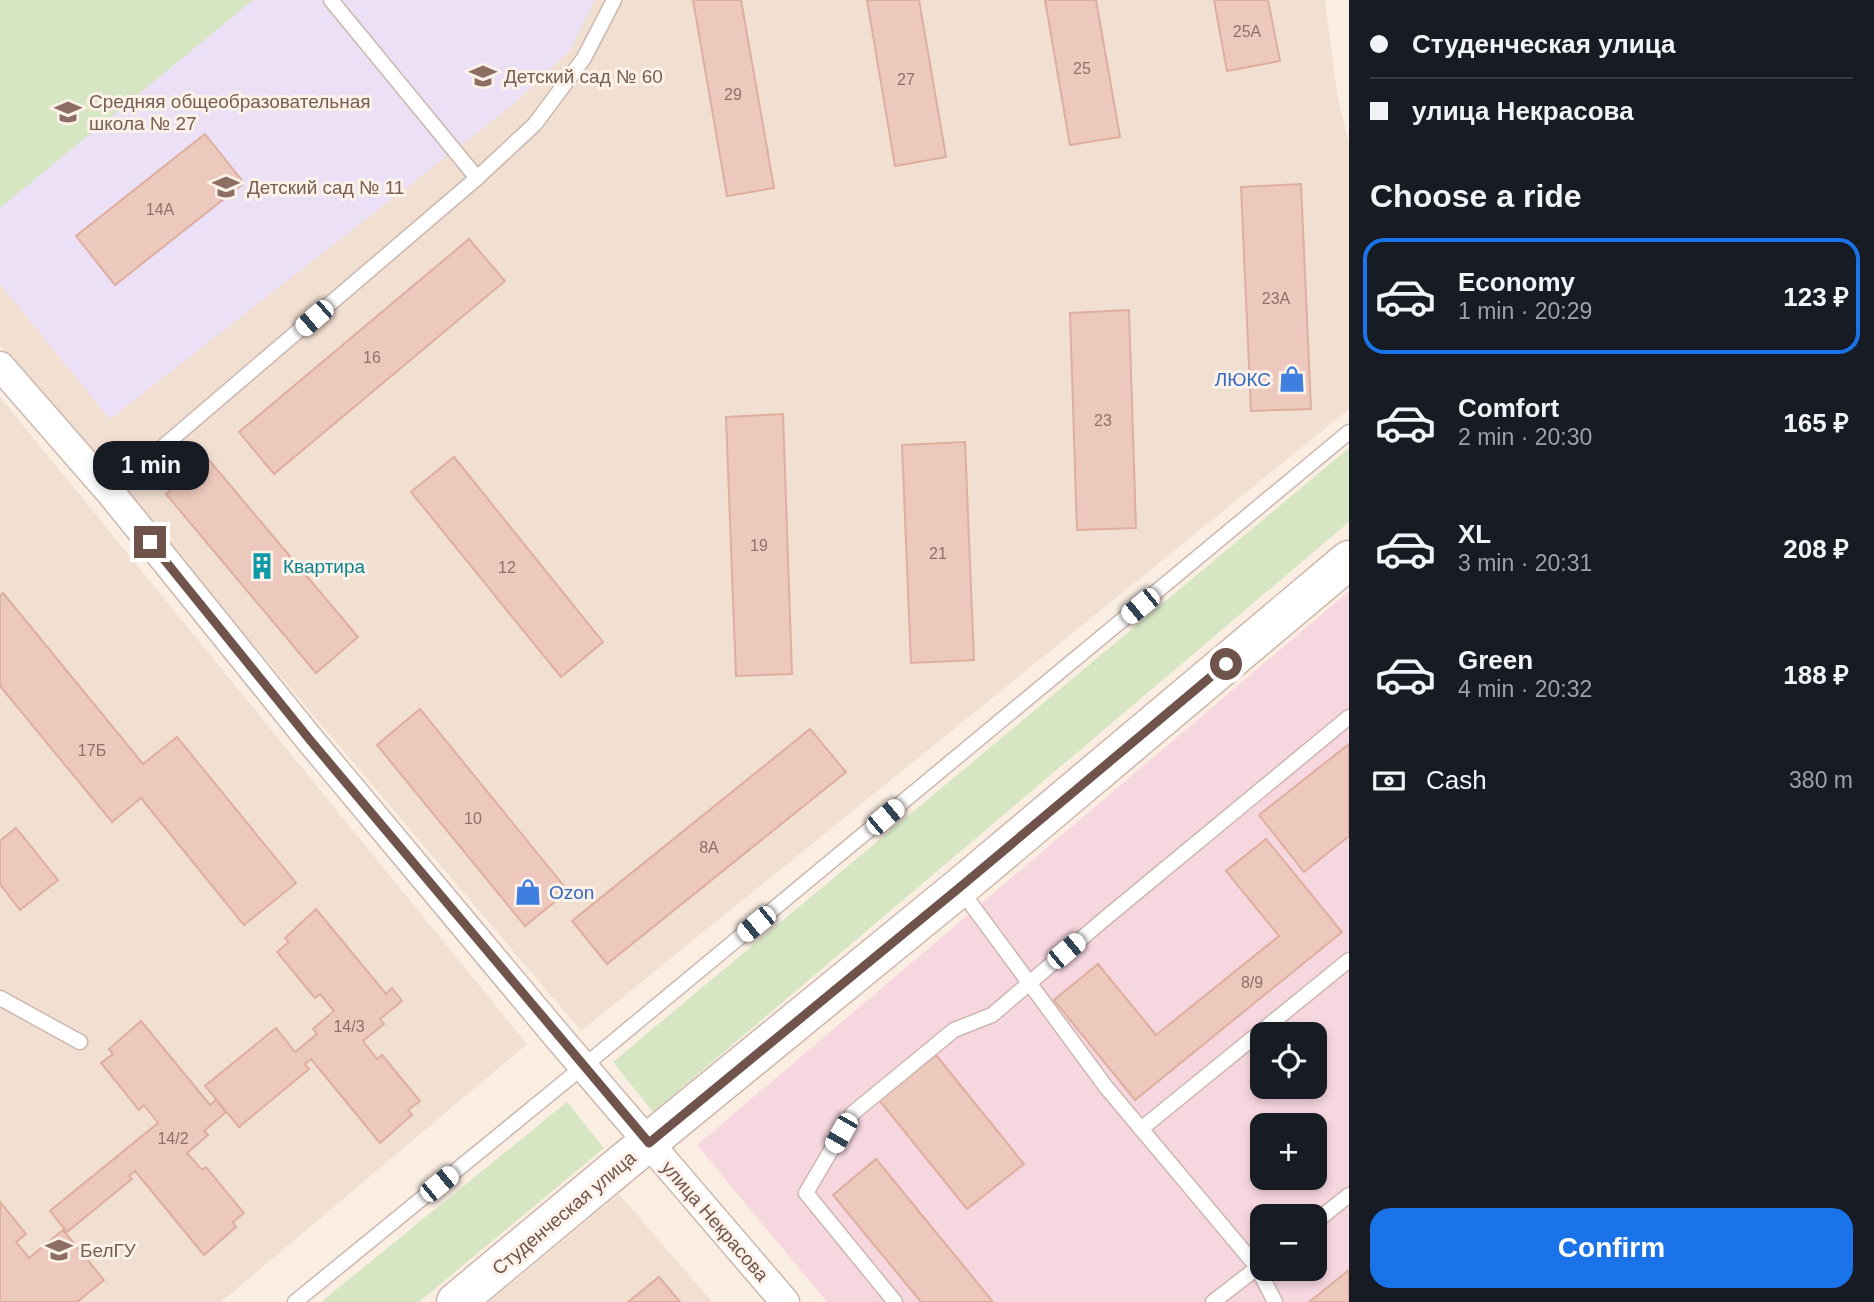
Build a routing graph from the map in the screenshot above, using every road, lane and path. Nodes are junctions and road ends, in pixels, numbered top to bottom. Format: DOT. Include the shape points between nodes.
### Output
graph roads {
  1 [pos="331,0"];
  2 [pos="614,0"];
  3 [pos="477,178"];
  4 [pos="0,366"];
  5 [pos="1349,432"];
  6 [pos="110,492"];
  7 [pos="1349,560"];
  8 [pos="1349,717"];
  9 [pos="959,888"];
  10 [pos="1349,960"];
  11 [pos="1030,982"];
  12 [pos="0,998"];
  13 [pos="80,1042"];
  14 [pos="584,1066"];
  15 [pos="1141,1129"];
  16 [pos="649,1143"];
  17 [pos="1349,1195"];
  18 [pos="1327,1213"];
  19 [pos="1250,1255"];
  20 [pos="1250,1272"];
  21 [pos="1266,1281"];
  22 [pos="295,1302"];
  23 [pos="456,1302"];
  24 [pos="785,1302"];
  25 [pos="895,1302"];
  26 [pos="1213,1302"];
  27 [pos="1275,1302"];
  1 -- 3 [label="lane"];
  2 -- 3 [label="lane" via="584,58 535,124"];
  3 -- 6 [label="lane"];
  4 -- 6 [label="street, улица Некрасова"];
  5 -- 14 [label="lane"];
  6 -- 14 [label="street, улица Некрасова" via="310,740"];
  7 -- 9 [label="main road, Студенческая улица"];
  8 -- 11 [label="lane"];
  9 -- 11 [label="lane"];
  9 -- 16 [label="main road, Студенческая улица"];
  10 -- 15 [label="lane"];
  11 -- 15 [label="lane"];
  11 -- 25 [label="lane" via="992,1015 954,1030 853,1113 806,1193"];
  12 -- 13 [label="lane"];
  14 -- 16 [label="street, улица Некрасова"];
  14 -- 22 [label="lane"];
  15 -- 19 [label="lane"];
  16 -- 23 [label="main road, Студенческая улица"];
  16 -- 24 [label="street, улица Некрасова"];
  17 -- 18 [label="lane"];
  20 -- 26 [label="lane"];
  21 -- 27 [label="lane"];
}
